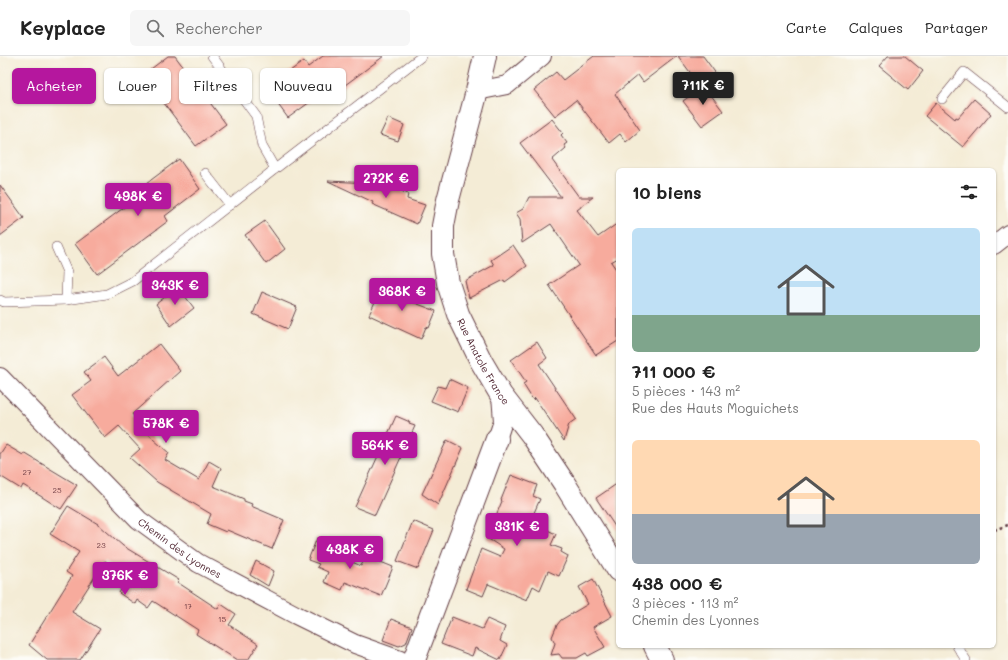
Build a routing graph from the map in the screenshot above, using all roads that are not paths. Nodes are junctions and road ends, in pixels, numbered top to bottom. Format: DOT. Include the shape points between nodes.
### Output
graph roads {
  1 [pos="212,56"];
  2 [pos="422,56"];
  3 [pos="485,56"];
  4 [pos="542,56"];
  5 [pos="477,91"];
  6 [pos="942,99"];
  7 [pos="1008,107"];
  8 [pos="275,170"];
  9 [pos="206,173"];
  10 [pos="230,205"];
  11 [pos="1008,234"];
  12 [pos="996,243"];
  13 [pos="56,247"];
  14 [pos="0,300"];
  15 [pos="66,300"];
  16 [pos="0,377"];
  17 [pos="502,395"];
  18 [pos="532,435"];
  19 [pos="497,439"];
  20 [pos="616,561"];
  21 [pos="656,648"];
  22 [pos="958,648"];
  23 [pos="400,660"];
  24 [pos="414,660"];
  25 [pos="662,660"];
  26 [pos="966,660"];
  1 -- 8 [label="lane" via="256,116 262,146"];
  2 -- 8 [label="lane"];
  3 -- 5 [label="street, Rue Anatole France"];
  4 -- 5 [label="street" via="507,85"];
  5 -- 17 [label="street, Rue Anatole France" via="448,200 443,226 443,254 448,283 458,314 481,361"];
  6 -- 7 [label="lane" via="964,72"];
  8 -- 10 [label="lane"];
  9 -- 10 [label="lane"];
  10 -- 15 [label="lane" via="133,281 107,294"];
  11 -- 12 [label="street"];
  13 -- 15 [label="lane" via="66,272"];
  14 -- 15 [label="lane"];
  16 -- 23 [label="street, Chemin des Lyonnes" via="140,520 198,563 355,644"];
  17 -- 18 [label="street"];
  17 -- 19 [label="street, Rue Anatole France" via="503,421"];
  18 -- 19 [label="street" via="514,433"];
  18 -- 20 [label="street"];
  19 -- 24 [label="street, Rue Anatole France"];
  21 -- 25 [label="street"];
  22 -- 26 [label="lane"];
}
